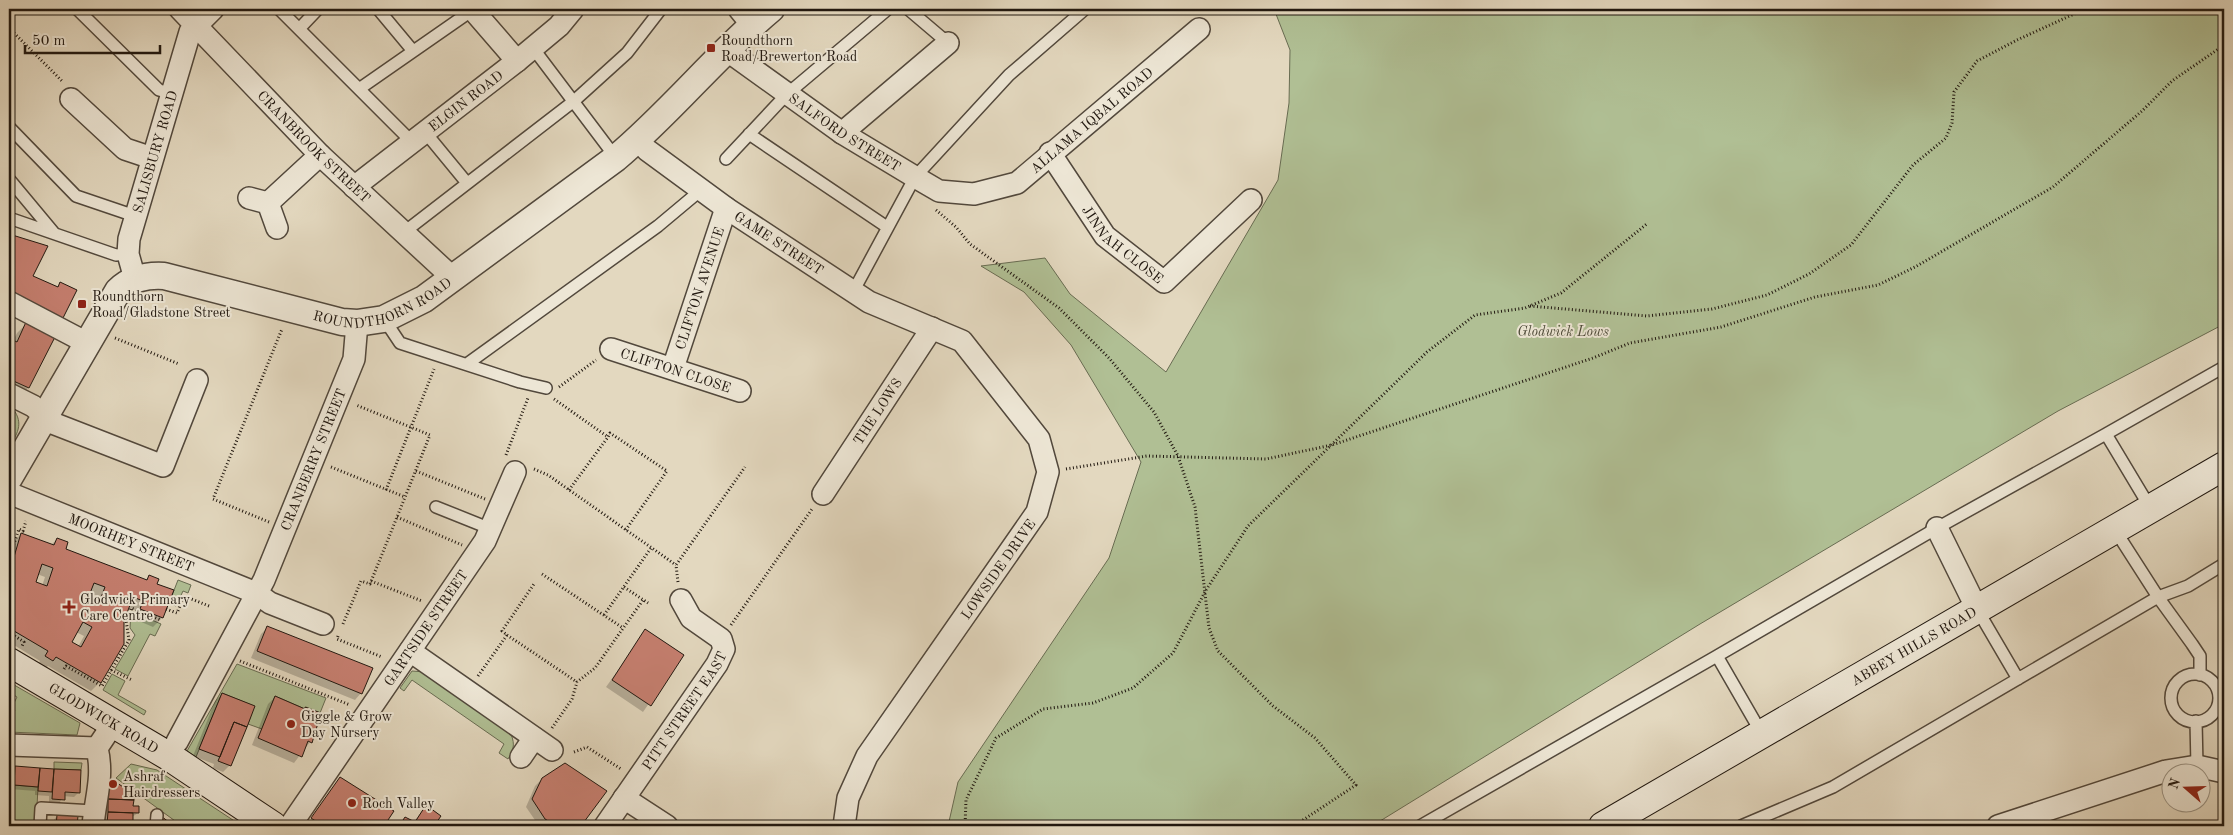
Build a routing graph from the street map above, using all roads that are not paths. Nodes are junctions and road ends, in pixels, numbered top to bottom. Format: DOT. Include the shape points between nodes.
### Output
graph roads {
  1 [pos="77,9"];
  2 [pos="180,9"];
  3 [pos="212,9"];
  4 [pos="279,9"];
  5 [pos="318,9"];
  6 [pos="378,9"];
  7 [pos="473,9"];
  8 [pos="573,9"];
  9 [pos="888,9"];
  10 [pos="908,9"];
  11 [pos="1085,9"];
  12 [pos="654,12"];
  13 [pos="754,14"];
  14 [pos="196,26"];
  15 [pos="299,29"];
  16 [pos="1199,29"];
  17 [pos="948,43"];
  18 [pos="533,48"];
  19 [pos="725,49"];
  20 [pos="413,52"];
  21 [pos="517,61"];
  22 [pos="359,89"];
  23 [pos="170,93"];
  24 [pos="786,95"];
  25 [pos="71,98"];
  26 [pos="574,101"];
  27 [pos="9,127"];
  28 [pos="842,133"];
  29 [pos="749,134"];
  30 [pos="419,137"];
  31 [pos="638,140"];
  32 [pos="1050,153"];
  33 [pos="320,155"];
  34 [pos="152,158"];
  35 [pos="616,158"];
  36 [pos="726,160"];
  37 [pos="9,179"];
  38 [pos="912,182"];
  39 [pos="467,184"];
  40 [pos="354,187"];
  41 [pos="701,190"];
  42 [pos="974,194"];
  43 [pos="1251,200"];
  44 [pos="726,208"];
  45 [pos="135,216"];
  46 [pos="9,218"];
  47 [pos="887,227"];
  48 [pos="277,228"];
  49 [pos="54,233"];
  50 [pos="403,233"];
  51 [pos="128,254"];
  52 [pos="135,279"];
  53 [pos="454,279"];
  54 [pos="853,292"];
  55 [pos="9,302"];
  56 [pos="384,319"];
  57 [pos="357,324"];
  58 [pos="932,328"];
  59 [pos="97,339"];
  60 [pos="611,349"];
  61 [pos="467,364"];
  62 [pos="2224,367"];
  63 [pos="673,368"];
  64 [pos="198,380"];
  65 [pos="740,391"];
  66 [pos="549,393"];
  67 [pos="9,394"];
  68 [pos="44,416"];
  69 [pos="2106,434"];
  70 [pos="2224,466"];
  71 [pos="523,470"];
  72 [pos="9,478"];
  73 [pos="9,493"];
  74 [pos="823,494"];
  75 [pos="436,506"];
  76 [pos="2151,508"];
  77 [pos="1937,528"];
  78 [pos="2114,529"];
  79 [pos="491,530"];
  80 [pos="2224,564"];
  81 [pos="256,593"];
  82 [pos="2158,597"];
  83 [pos="681,600"];
  84 [pos="1977,609"];
  85 [pos="323,624"];
  86 [pos="410,651"];
  87 [pos="1717,656"];
  88 [pos="9,662"];
  89 [pos="2200,674"];
  90 [pos="2018,679"];
  91 [pos="2196,721"];
  92 [pos="113,724"];
  93 [pos="1762,734"];
  94 [pos="177,742"];
  95 [pos="9,745"];
  96 [pos="97,748"];
  97 [pos="521,757"];
  98 [pos="2197,762"];
  99 [pos="2210,769"];
  100 [pos="2224,772"];
  101 [pos="2160,773"];
  102 [pos="624,798"];
  103 [pos="94,818"];
  104 [pos="40,826"];
  105 [pos="273,826"];
  106 [pos="290,826"];
  107 [pos="605,826"];
  108 [pos="667,826"];
  109 [pos="844,826"];
  110 [pos="1420,826"];
  111 [pos="1603,826"];
  112 [pos="1741,826"];
  113 [pos="1998,826"];
  1 -- 23 [label="lane" via="159,90"];
  2 -- 14 [label="street, CRANBROOK STREET"];
  3 -- 14 [label="street, SALISBURY ROAD"];
  4 -- 15 [label="lane"];
  5 -- 15 [label="lane"];
  6 -- 20 [label="lane"];
  7 -- 20 [label="lane"];
  7 -- 21 [label="street"];
  8 -- 18 [label="street, ELGIN ROAD"];
  9 -- 24 [label="lane"];
  10 -- 17 [label="lane"];
  11 -- 38 [label="lane" via="1009,75"];
  12 -- 26 [label="lane" via="627,53"];
  13 -- 19 [label="street, ROUNDTHORN ROAD"];
  14 -- 23 [label="street, SALISBURY ROAD" via="190,32"];
  14 -- 33 [label="street, CRANBROOK STREET"];
  15 -- 22 [label="lane"];
  16 -- 32 [label="street, ALLAMA IQBAL ROAD"];
  17 -- 28 [label="street"];
  18 -- 21 [label="street, ELGIN ROAD"];
  18 -- 26 [label="lane"];
  19 -- 24 [label="street, SALFORD STREET"];
  19 -- 31 [label="street, ROUNDTHORN ROAD"];
  20 -- 22 [label="lane"];
  21 -- 30 [label="street, ELGIN ROAD"];
  22 -- 30 [label="lane"];
  23 -- 34 [label="street, SALISBURY ROAD"];
  24 -- 28 [label="street, SALFORD STREET"];
  24 -- 29 [label="lane"];
  25 -- 34 [label="street" via="125,149"];
  26 -- 35 [label="lane"];
  26 -- 39 [label="lane"];
  27 -- 45 [label="lane" via="76,196"];
  28 -- 38 [label="street, SALFORD STREET"];
  29 -- 36 [label="lane"];
  29 -- 47 [label="lane"];
  30 -- 39 [label="lane"];
  30 -- 40 [label="street, ELGIN ROAD"];
  31 -- 35 [label="street, ROUNDTHORN ROAD"];
  31 -- 41 [label="street, GAME STREET"];
  32 -- 42 [label="street, ALLAMA IQBAL ROAD" via="1017,183"];
  32 -- 43 [label="street, JINNAH CLOSE" via="1105,236 1164,282"];
  33 -- 40 [label="street, CRANBROOK STREET"];
  33 -- 48 [label="street" via="259,201"];
  34 -- 45 [label="street, SALISBURY ROAD"];
  35 -- 53 [label="street, ROUNDTHORN ROAD"];
  37 -- 49 [label="lane"];
  38 -- 42 [label="street, SALFORD STREET" via="939,191"];
  38 -- 47 [label="lane"];
  39 -- 50 [label="lane"];
  40 -- 50 [label="street, CRANBROOK STREET"];
  41 -- 44 [label="street, GAME STREET"];
  41 -- 61 [label="lane" via="658,226"];
  44 -- 54 [label="street, GAME STREET"];
  44 -- 63 [label="street, CLIFTON AVENUE"];
  45 -- 51 [label="street, SALISBURY ROAD"];
  46 -- 49 [label="lane"];
  47 -- 54 [label="lane"];
  49 -- 51 [label="lane" via="116,255"];
  50 -- 53 [label="street, CRANBROOK STREET"];
  51 -- 52 [label="street, SALISBURY ROAD"];
  52 -- 57 [label="street, ROUNDTHORN ROAD" via="147,275 164,276"];
  52 -- 59 [label="street" via="118,291"];
  53 -- 56 [label="street, ROUNDTHORN ROAD"];
  54 -- 58 [label="street, GAME STREET"];
  55 -- 59 [label="street"];
  56 -- 57 [label="street, ROUNDTHORN ROAD"];
  56 -- 61 [label="lane" via="400,343"];
  57 -- 81 [label="street, CRANBERRY STREET" via="354,359 286,529"];
  58 -- 74 [label="street, THE LOWS"];
  58 -- 109 [label="street, LOWSIDE DRIVE" via="962,341 974,354 1039,439 1048,472 1038,512 867,756 848,798"];
  59 -- 68 [label="street"];
  60 -- 63 [label="street, CLIFTON CLOSE"];
  61 -- 66 [label="lane"];
  62 -- 69 [label="lane"];
  63 -- 65 [label="street, CLIFTON CLOSE"];
  64 -- 68 [label="street" via="163,466 56,424"];
  67 -- 68 [label="street" via="33,406"];
  68 -- 72 [label="street"];
  69 -- 76 [label="lane"];
  69 -- 77 [label="lane"];
  70 -- 76 [label="main road, ABBEY HILLS ROAD"];
  71 -- 79 [label="street, GARTSIDE STREET"];
  73 -- 81 [label="street, MOORHEY STREET"];
  75 -- 79 [label="lane"];
  76 -- 78 [label="main road, ABBEY HILLS ROAD"];
  77 -- 84 [label="street"];
  77 -- 87 [label="lane"];
  78 -- 82 [label="lane"];
  78 -- 84 [label="main road, ABBEY HILLS ROAD"];
  79 -- 86 [label="street, GARTSIDE STREET"];
  80 -- 82 [label="lane" via="2188,586"];
  81 -- 85 [label="street" via="264,600"];
  81 -- 94 [label="street, CRANBERRY STREET"];
  82 -- 89 [label="lane" via="2200,656"];
  82 -- 90 [label="lane"];
  83 -- 102 [label="street, PITT STREET EAST" via="691,618 721,640 724,649 717,664"];
  84 -- 90 [label="lane"];
  84 -- 93 [label="main road, ABBEY HILLS ROAD"];
  86 -- 97 [label="street" via="545,741"];
  86 -- 106 [label="street, GARTSIDE STREET"];
  87 -- 93 [label="lane"];
  87 -- 110 [label="lane"];
  88 -- 92 [label="main road, GLODWICK ROAD"];
  89 -- 91 [label="lane" via="2213,682 2219,696 2214,712"];
  89 -- 91 [label="lane" via="2185,676 2174,686 2171,701 2178,715"];
  90 -- 112 [label="lane" via="1833,787"];
  91 -- 98 [label="lane"];
  92 -- 96 [label="street"];
  92 -- 105 [label="main road, GLODWICK ROAD" via="170,757"];
  93 -- 111 [label="main road, ABBEY HILLS ROAD"];
  95 -- 96 [label="street"];
  96 -- 103 [label="street" via="100,760 99,797"];
  99 -- 100 [label="street"];
  101 -- 113 [label="street"];
  102 -- 107 [label="street, PITT STREET EAST"];
  102 -- 108 [label="street"];
  103 -- 104 [label="lane" via="41,808"];
}
